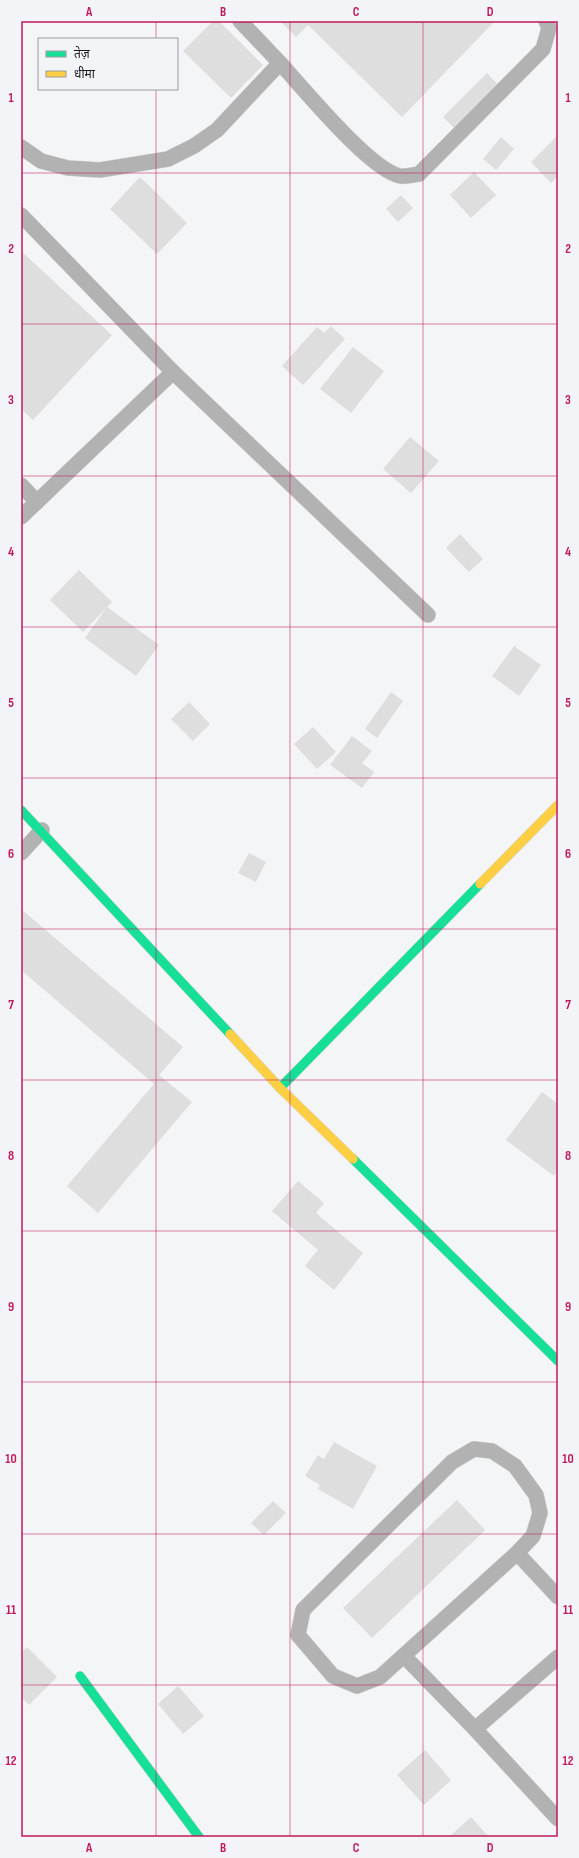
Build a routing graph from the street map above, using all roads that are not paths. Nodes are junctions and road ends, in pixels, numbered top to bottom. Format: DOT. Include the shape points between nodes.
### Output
graph roads {
  1 [pos="240,21"];
  2 [pos="546,21"];
  3 [pos="280,63"];
  4 [pos="21,146"];
  5 [pos="21,215"];
  6 [pos="174,372"];
  7 [pos="21,485"];
  8 [pos="37,502"];
  9 [pos="21,517"];
  10 [pos="428,615"];
  11 [pos="558,806"];
  12 [pos="21,810"];
  13 [pos="42,830"];
  14 [pos="21,853"];
  15 [pos="280,1088"];
  16 [pos="558,1361"];
  17 [pos="517,1553"];
  18 [pos="558,1597"];
  19 [pos="404,1656"];
  20 [pos="558,1658"];
  21 [pos="80,1676"];
  22 [pos="475,1729"];
  23 [pos="558,1819"];
  24 [pos="199,1837"];
  1 -- 3 [label="lane"];
  2 -- 3 [label="lane" via="549,28 542,49 418,174 401,176 383,168 363,152"];
  3 -- 4 [label="lane" via="217,130 194,146 168,159 100,170 68,168 42,161"];
  5 -- 6 [label="lane"];
  6 -- 8 [label="lane"];
  6 -- 10 [label="lane"];
  7 -- 8 [label="lane"];
  8 -- 9 [label="lane"];
  11 -- 15 [label="street"];
  12 -- 13 [label="street"];
  13 -- 14 [label="lane"];
  13 -- 15 [label="street"];
  15 -- 16 [label="street"];
  17 -- 18 [label="lane"];
  17 -- 19 [label="lane"];
  17 -- 19 [label="lane" via="533,1536 540,1513 536,1495 515,1466 492,1451 474,1449 452,1462 304,1610 298,1635 332,1676 357,1686 380,1677"];
  19 -- 22 [label="lane"];
  20 -- 22 [label="lane"];
  21 -- 24 [label="street"];
  22 -- 23 [label="lane"];
}
